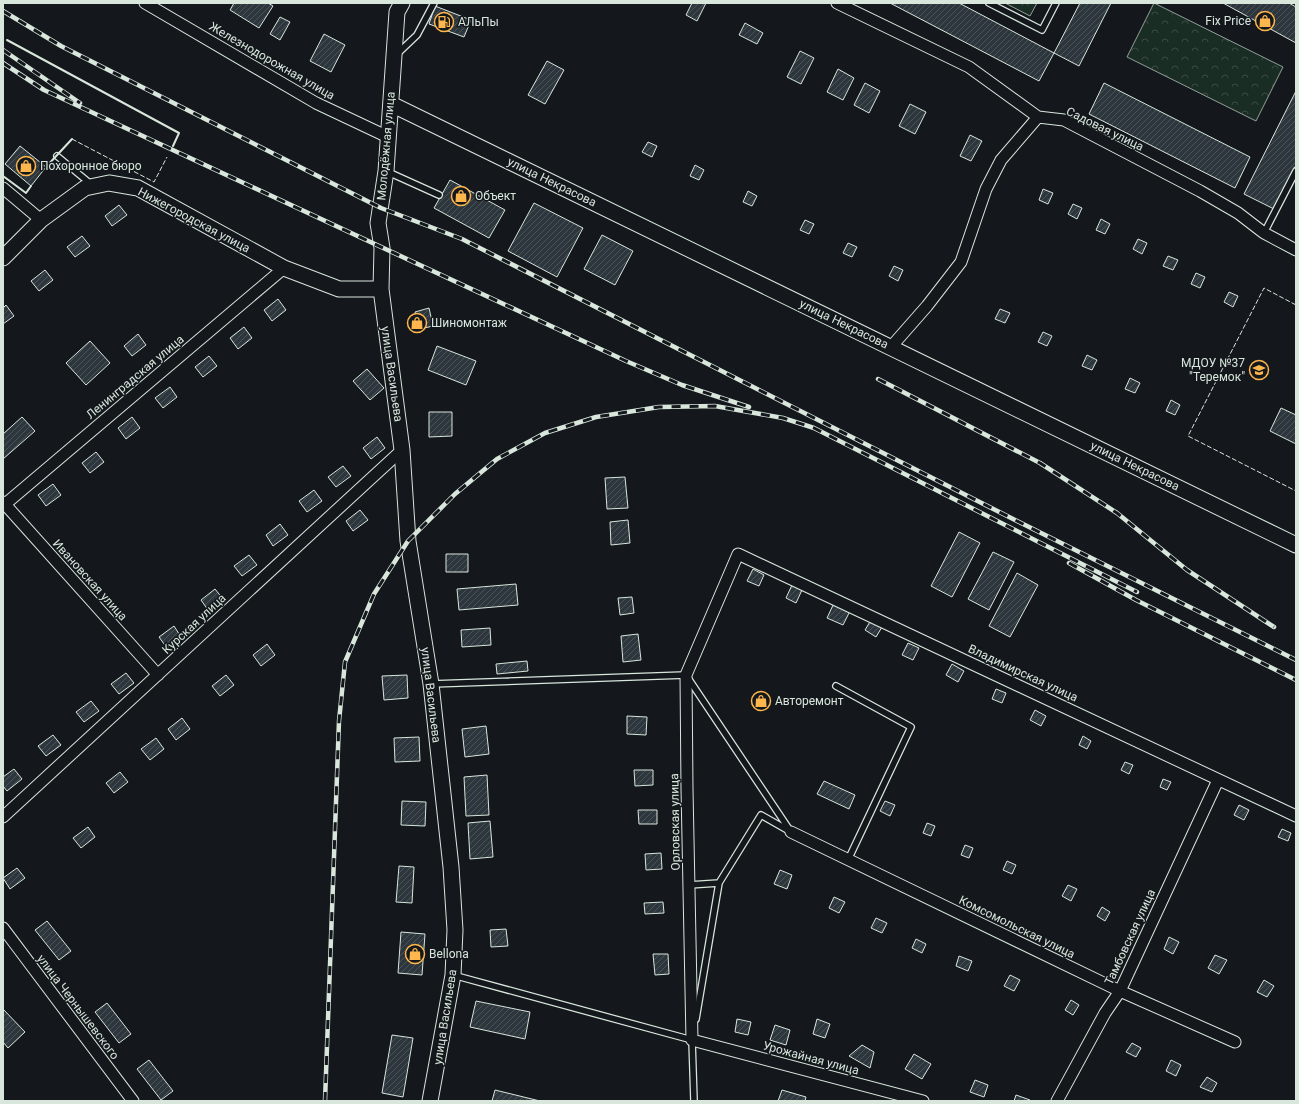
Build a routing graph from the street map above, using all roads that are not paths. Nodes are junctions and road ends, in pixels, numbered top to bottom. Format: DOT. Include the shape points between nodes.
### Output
graph roads {
  1 [pos="145,3"];
  2 [pos="402,3"];
  3 [pos="434,3"];
  4 [pos="837,3"];
  5 [pos="989,3"];
  6 [pos="1056,3"];
  7 [pos="394,57"];
  8 [pos="391,104"];
  9 [pos="1038,117"];
  10 [pos="388,137"];
  11 [pos="57,156"];
  12 [pos="386,171"];
  13 [pos="1296,172"];
  14 [pos="94,186"];
  15 [pos="3,188"];
  16 [pos="439,195"];
  17 [pos="41,220"];
  18 [pos="1264,233"];
  19 [pos="1296,250"];
  20 [pos="3,258"];
  21 [pos="284,268"];
  22 [pos="381,289"];
  23 [pos="891,347"];
  24 [pos="402,450"];
  25 [pos="4,504"];
  26 [pos="1296,545"];
  27 [pos="738,554"];
  28 [pos="158,675"];
  29 [pos="686,675"];
  30 [pos="431,684"];
  31 [pos="836,686"];
  32 [pos="1218,780"];
  33 [pos="3,816"];
  34 [pos="1296,816"];
  35 [pos="791,832"];
  36 [pos="848,860"];
  37 [pos="719,884"];
  38 [pos="689,885"];
  39 [pos="3,928"];
  40 [pos="453,975"];
  41 [pos="1120,991"];
  42 [pos="692,1040"];
  43 [pos="1235,1042"];
  44 [pos="133,1101"];
  45 [pos="430,1101"];
  46 [pos="694,1101"];
  47 [pos="923,1101"];
  48 [pos="1057,1101"];
  1 -- 10 [label="street, Железнодорожная улица" via="316,104"];
  2 -- 7 [label="street, Молодёжная улица" via="397,12"];
  3 -- 7 [label="lane" via="417,35"];
  4 -- 9 [label="street, Садовая улица" via="969,67"];
  5 -- 6 [label="lane" via="1042,30"];
  7 -- 8 [label="street, Молодёжная улица"];
  8 -- 10 [label="street, Молодёжная улица"];
  8 -- 23 [label="street, улица Некрасова"];
  9 -- 18 [label="street, Садовая улица" via="1064,120 1200,191 1238,213"];
  9 -- 23 [label="street" via="1001,160 986,189 961,262"];
  10 -- 12 [label="street, Молодёжная улица"];
  11 -- 14 [label="lane"];
  12 -- 16 [label="lane"];
  12 -- 22 [label="street, Молодёжная улица" via="378,223 382,248"];
  13 -- 18 [label="lane"];
  14 -- 17 [label="street, Нижегородская улица" via="85,188"];
  14 -- 21 [label="street, Нижегородская улица" via="109,183 138,188"];
  15 -- 17 [label="street"];
  17 -- 20 [label="street, Нижегородская улица"];
  18 -- 19 [label="street, Садовая улица"];
  21 -- 22 [label="street, Нижегородская улица" via="339,289"];
  21 -- 25 [label="street, Ленинградская улица"];
  22 -- 24 [label="street, улица Васильева"];
  23 -- 26 [label="street, улица Некрасова"];
  24 -- 28 [label="street, Курская улица"];
  24 -- 30 [label="street, улица Васильева" via="408,541"];
  25 -- 28 [label="street, Ивановская улица"];
  27 -- 29 [label="street, Орловская улица"];
  27 -- 32 [label="street, Владимирская улица"];
  28 -- 33 [label="street, Курская улица"];
  29 -- 30 [label="lane"];
  29 -- 35 [label="lane"];
  29 -- 38 [label="street, Орловская улица"];
  30 -- 40 [label="street, улица Васильева" via="451,867 455,930"];
  31 -- 36 [label="lane" via="911,728"];
  32 -- 34 [label="street, Владимирская улица"];
  32 -- 41 [label="street, Тамбовская улица"];
  35 -- 36 [label="street, Комсомольская улица"];
  35 -- 37 [label="lane" via="761,815"];
  36 -- 41 [label="street, Комсомольская улица"];
  37 -- 38 [label="lane"];
  37 -- 42 [label="lane"];
  38 -- 42 [label="street, Орловская улица"];
  39 -- 44 [label="street, улица Чернышевского"];
  40 -- 42 [label="lane"];
  40 -- 45 [label="street, улица Васильева"];
  41 -- 43 [label="street, Комсомольская улица"];
  41 -- 48 [label="street, Тамбовская улица" via="1105,1013"];
  42 -- 46 [label="lane, Орловская улица"];
  42 -- 47 [label="street, Урожайная улица"];
}
